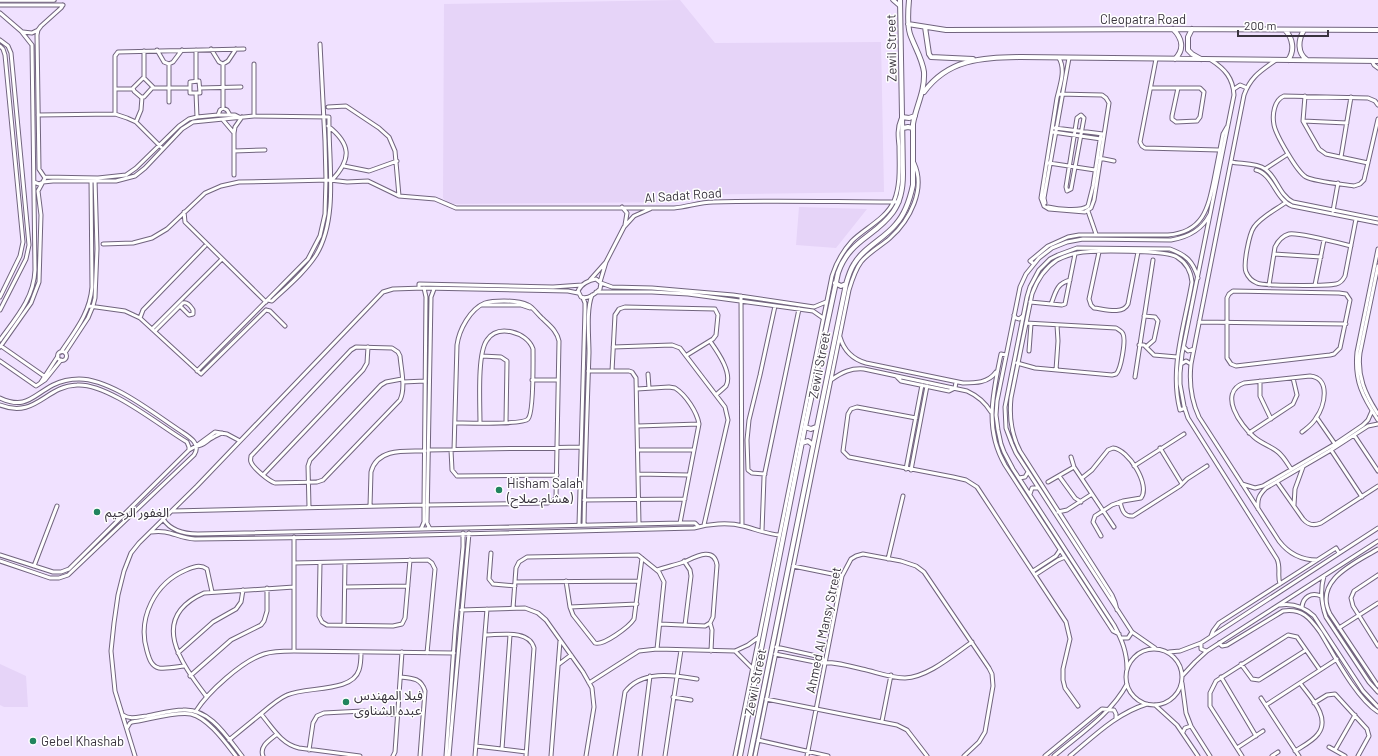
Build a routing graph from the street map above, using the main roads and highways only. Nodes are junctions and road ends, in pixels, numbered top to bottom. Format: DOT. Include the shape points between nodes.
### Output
graph roads {
  1 [pos="900,0"];
  2 [pos="908,0"];
  3 [pos="908,24"];
  4 [pos="924,27"];
  5 [pos="1172,29"];
  6 [pos="1192,29"];
  7 [pos="1286,30"];
  8 [pos="1304,30"];
  9 [pos="1378,30"];
  10 [pos="976,59"];
  11 [pos="1175,59"];
  12 [pos="1201,59"];
  13 [pos="1288,60"];
  14 [pos="1308,60"];
  15 [pos="1378,61"];
  16 [pos="922,94"];
  17 [pos="915,116"];
  18 [pos="902,117"];
  19 [pos="902,128"];
  20 [pos="913,128"];
  21 [pos="886,234"];
  22 [pos="890,238"];
  23 [pos="835,283"];
  24 [pos="846,284"];
  25 [pos="833,296"];
  26 [pos="842,297"];
  27 [pos="806,427"];
  28 [pos="816,427"];
  29 [pos="802,443"];
  30 [pos="813,445"];
  31 [pos="741,721"];
  32 [pos="747,722"];
  33 [pos="740,756"];
  34 [pos="750,756"];
  1 -- 18 [label="main road, Zewil Street"];
  2 -- 3 [label="main road, Zewil Street"];
  3 -- 4 [label="main road, Cleopatra Road"];
  3 -- 16 [label="main road, Zewil Street" via="923,65"];
  4 -- 5 [label="main road, Cleopatra Road" via="939,30"];
  4 -- 10 [label="main road" via="931,57"];
  5 -- 6 [label="main road, Cleopatra Road"];
  5 -- 11 [label="main road" via="1181,40 1180,51"];
  6 -- 7 [label="main road, Cleopatra Road"];
  6 -- 12 [label="main road" via="1188,37 1188,50"];
  7 -- 8 [label="main road, Cleopatra Road"];
  7 -- 13 [label="main road" via="1292,42 1292,52"];
  8 -- 9 [label="main road, Cleopatra Road"];
  8 -- 14 [label="main road" via="1300,49 1303,57"];
  10 -- 11 [label="main road"];
  10 -- 16 [label="main road" via="948,70"];
  11 -- 12 [label="main road"];
  12 -- 13 [label="main road"];
  13 -- 14 [label="main road"];
  14 -- 15 [label="main road"];
  16 -- 17 [label="main road, Zewil Street"];
  17 -- 18 [label="main road"];
  17 -- 20 [label="main road, Zewil Street"];
  18 -- 19 [label="main road, Zewil Street"];
  19 -- 20 [label="main road"];
  19 -- 23 [label="main road, Zewil Street" via="903,181 894,212 854,243 837,267"];
  20 -- 21 [label="main road, Zewil Street" via="913,185 909,202 899,220"];
  21 -- 22 [label="main road"];
  21 -- 24 [label="main road, Zewil Street" via="858,257"];
  23 -- 24 [label="main road" via="841,286"];
  23 -- 25 [label="main road, Zewil Street"];
  24 -- 26 [label="main road, Zewil Street"];
  25 -- 26 [label="main road"];
  25 -- 27 [label="main road, Zewil Street"];
  26 -- 28 [label="main road, Zewil Street" via="825,396"];
  27 -- 28 [label="main road"];
  27 -- 29 [label="main road, Zewil Street"];
  28 -- 30 [label="main road, Zewil Street"];
  29 -- 30 [label="main road" via="808,441"];
  29 -- 32 [label="main road, Zewil Street" via="771,588"];
  30 -- 34 [label="main road, Zewil Street"];
  31 -- 32 [label="main road"];
  32 -- 33 [label="main road, Zewil Street"];
}
